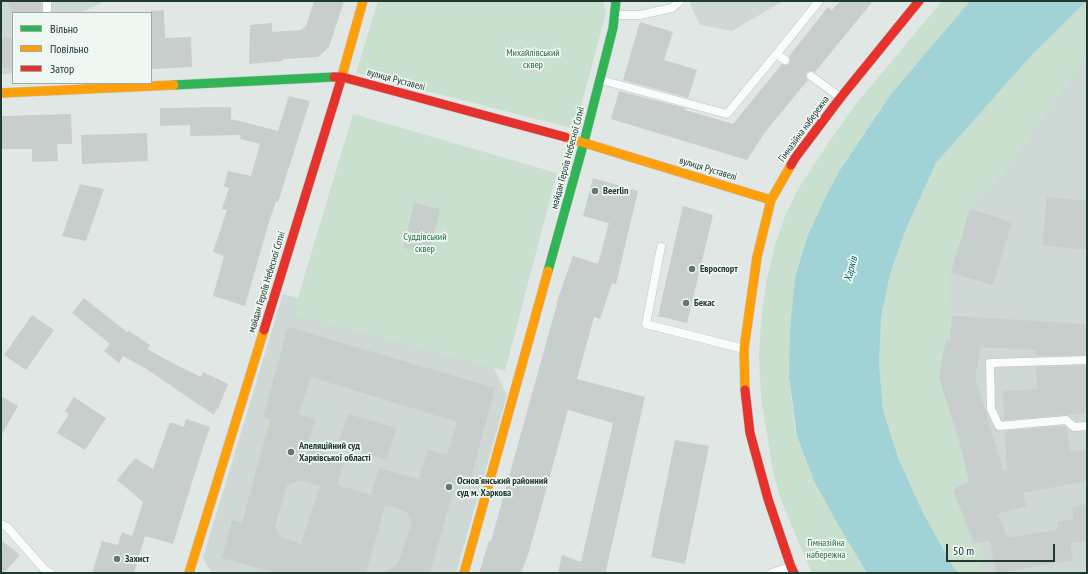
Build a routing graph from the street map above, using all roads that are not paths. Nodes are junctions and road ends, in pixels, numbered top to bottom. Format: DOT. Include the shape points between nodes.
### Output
graph roads {
  1 [pos="47,1"];
  2 [pos="363,1"];
  3 [pos="616,1"];
  4 [pos="680,1"];
  5 [pos="819,1"];
  6 [pos="920,1"];
  7 [pos="47,12"];
  8 [pos="615,15"];
  9 [pos="776,54"];
  10 [pos="785,60"];
  11 [pos="811,76"];
  12 [pos="342,77"];
  13 [pos="600,79"];
  14 [pos="138,84"];
  15 [pos="152,84"];
  16 [pos="51,87"];
  17 [pos="1,93"];
  18 [pos="841,97"];
  19 [pos="584,142"];
  20 [pos="771,200"];
  21 [pos="661,247"];
  22 [pos="744,349"];
  23 [pos="1087,360"];
  24 [pos="1087,426"];
  25 [pos="1,524"];
  26 [pos="793,570"];
  27 [pos="189,571"];
  28 [pos="50,573"];
  29 [pos="200,573"];
  30 [pos="464,573"];
  31 [pos="772,573"];
  1 -- 7 [label="lane"];
  2 -- 12 [label="main road, майдан Героїв Небесної Сотні"];
  3 -- 8 [label="main road, майдан Героїв Небесної Сотні"];
  4 -- 8 [label="lane" via="672,8 640,15"];
  5 -- 9 [label="lane"];
  6 -- 18 [label="main road, Гімназійна набережна"];
  8 -- 13 [label="main road, майдан Героїв Небесної Сотні"];
  9 -- 10 [label="lane"];
  9 -- 13 [label="lane" via="727,114"];
  11 -- 18 [label="lane"];
  12 -- 15 [label="main road, вулиця Руставелі"];
  12 -- 19 [label="main road, вулиця Руставелі"];
  12 -- 27 [label="main road, майдан Героїв Небесної Сотні"];
  13 -- 19 [label="main road, майдан Героїв Небесної Сотні"];
  14 -- 16 [label="main road, вулиця Руставелі"];
  16 -- 17 [label="main road, вулиця Руставелі"];
  18 -- 20 [label="main road, Гімназійна набережна" via="795,158"];
  19 -- 20 [label="main road, вулиця Руставелі"];
  19 -- 30 [label="main road, майдан Героїв Небесної Сотні"];
  20 -- 22 [label="main road, Гімназійна набережна" via="757,257"];
  21 -- 22 [label="lane" via="646,324"];
  22 -- 26 [label="main road, Гімназійна набережна" via="750,433 768,499"];
  23 -- 24 [label="lane" via="990,362 991,409 999,426 1066,420 1074,427"];
  25 -- 28 [label="lane" via="7,527"];
  26 -- 31 [label="lane"];
  27 -- 29 [label="main road, майдан Героїв Небесної Сотні"];
}
